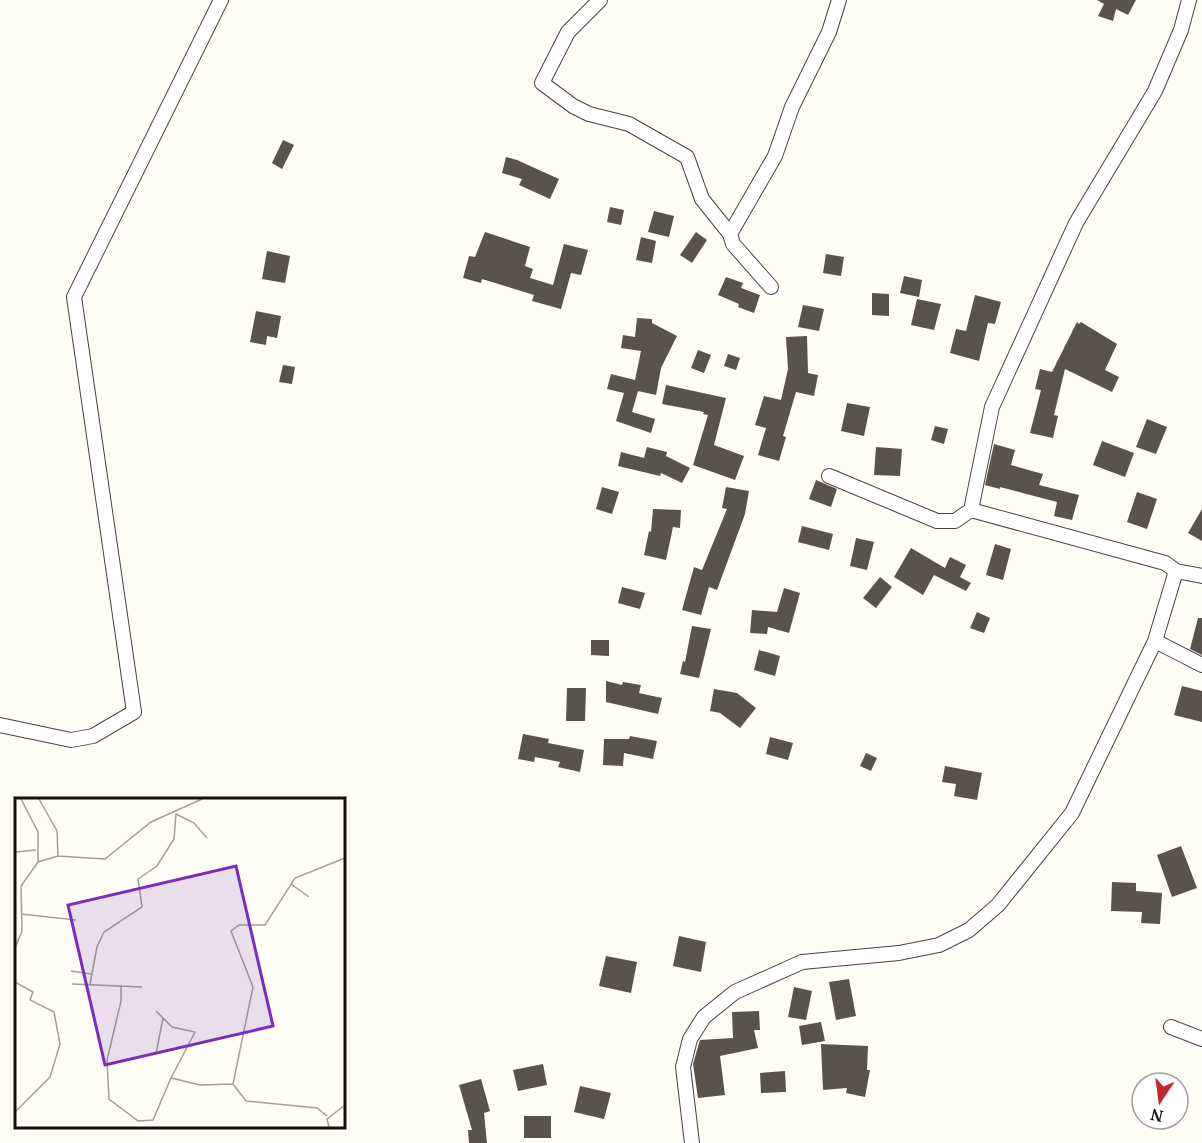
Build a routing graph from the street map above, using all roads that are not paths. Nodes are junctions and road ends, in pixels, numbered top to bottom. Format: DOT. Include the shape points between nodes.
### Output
graph roads {
  1 [pos="221,0"];
  2 [pos="600,0"];
  3 [pos="839,0"];
  4 [pos="1189,0"];
  5 [pos="730,234"];
  6 [pos="771,287"];
  7 [pos="829,476"];
  8 [pos="971,510"];
  9 [pos="1176,571"];
  10 [pos="1202,576"];
  11 [pos="1155,641"];
  12 [pos="1202,665"];
  13 [pos="0,725"];
  14 [pos="1171,1027"];
  15 [pos="1202,1039"];
  16 [pos="692,1143"];
  1 -- 13 [label="street" via="74,297 134,712 93,736 71,740"];
  2 -- 5 [label="street" via="568,32 542,83 573,106 629,124 687,157 702,199"];
  3 -- 5 [label="street" via="775,156"];
  4 -- 8 [label="street" via="1181,30 1155,91 1076,223 992,407"];
  5 -- 6 [label="street" via="733,244"];
  7 -- 8 [label="street" via="937,521 955,521"];
  8 -- 9 [label="street" via="1165,563"];
  9 -- 10 [label="street"];
  9 -- 11 [label="street"];
  11 -- 12 [label="street"];
  11 -- 16 [label="street" via="1072,813 998,905 969,930 939,945 899,953 802,962 735,992 704,1017 690,1039 683,1067"];
  14 -- 15 [label="street"];
}
